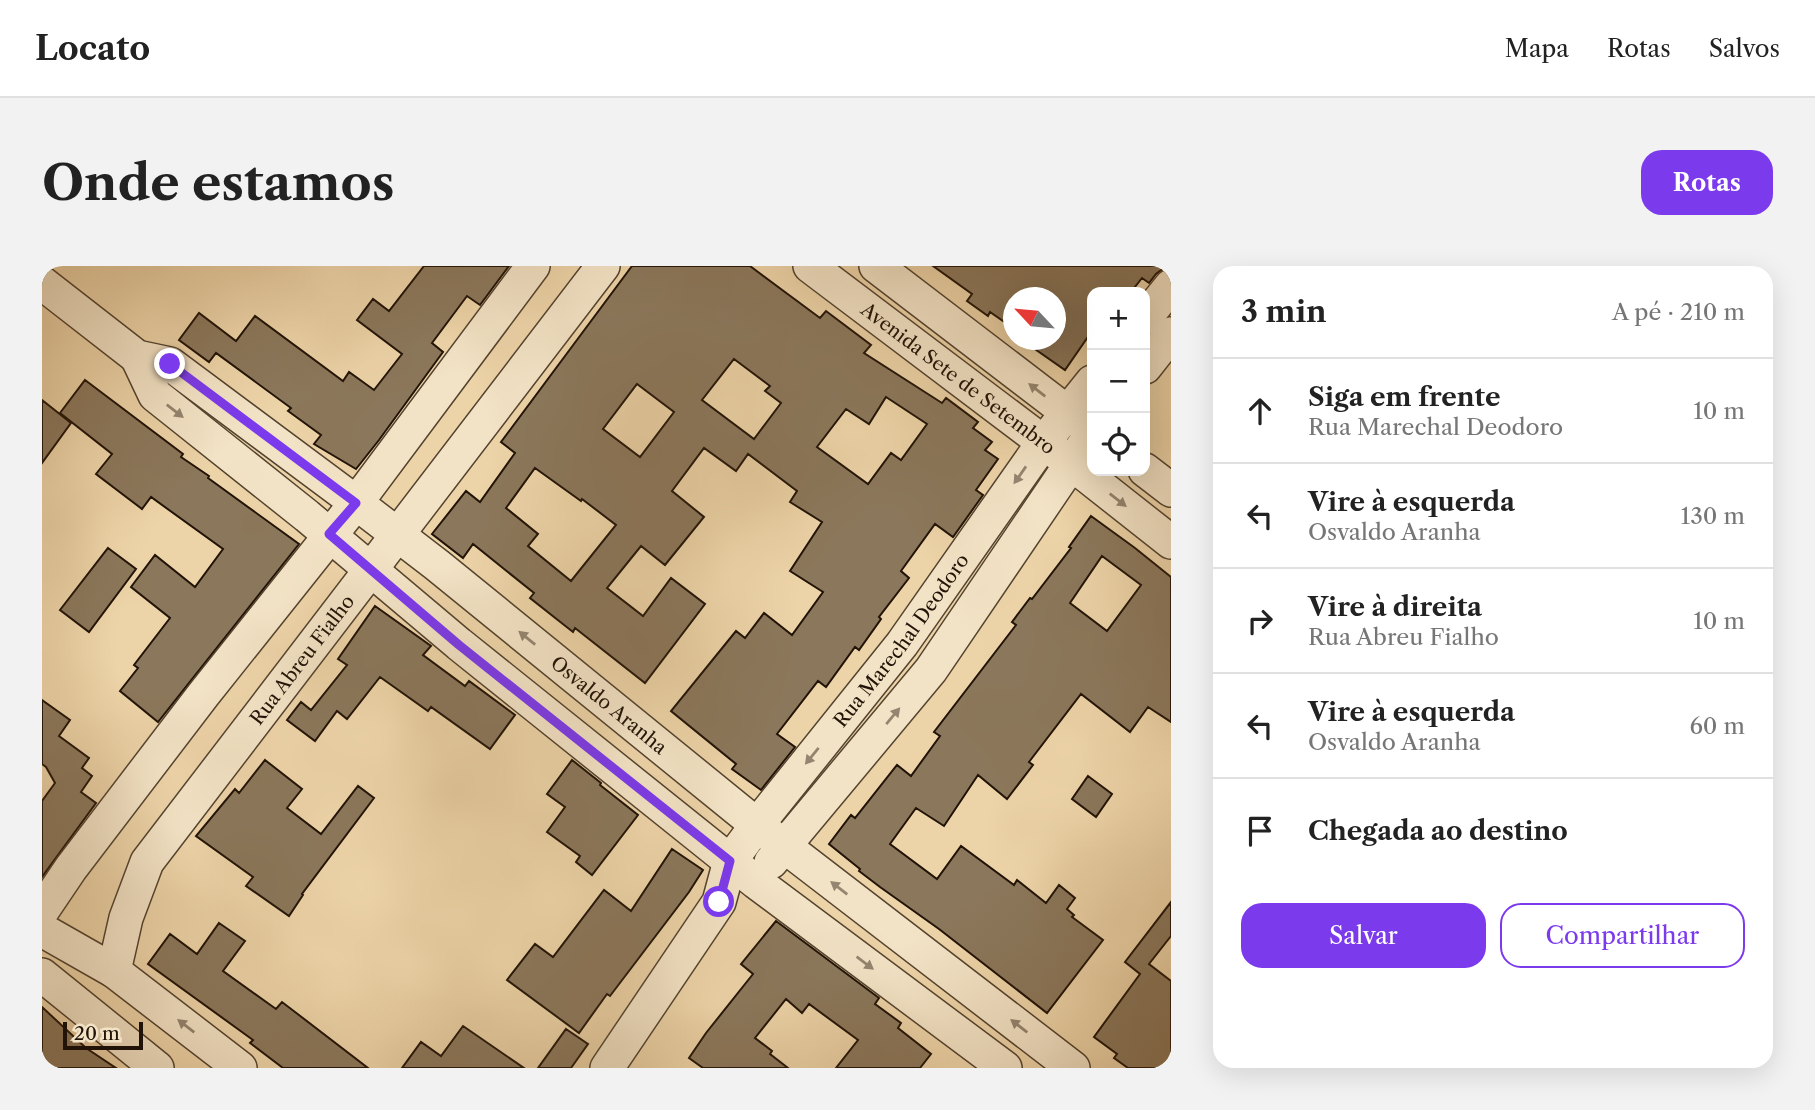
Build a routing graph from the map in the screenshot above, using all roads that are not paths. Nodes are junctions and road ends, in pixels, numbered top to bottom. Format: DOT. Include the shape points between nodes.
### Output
graph roads {
  1 [pos="533,266"];
  2 [pos="603,266"];
  3 [pos="810,266"];
  4 [pos="876,266"];
  5 [pos="42,283"];
  6 [pos="1171,286"];
  7 [pos="1150,312"];
  8 [pos="1171,334"];
  9 [pos="973,341"];
  10 [pos="137,357"];
  11 [pos="1150,361"];
  12 [pos="948,371"];
  13 [pos="1084,425"];
  14 [pos="1043,443"];
  15 [pos="1072,464"];
  16 [pos="1150,474"];
  17 [pos="1171,490"];
  18 [pos="359,506"];
  19 [pos="394,533"];
  20 [pos="333,537"];
  21 [pos="1171,542"];
  22 [pos="367,566"];
  23 [pos="489,607"];
  24 [pos="902,644"];
  25 [pos="459,645"];
  26 [pos="931,670"];
  27 [pos="757,825"];
  28 [pos="784,846"];
  29 [pos="730,861"];
  30 [pos="756,882"];
  31 [pos="719,902"];
  32 [pos="42,911"];
  33 [pos="42,930"];
  34 [pos="114,971"];
  35 [pos="42,975"];
  36 [pos="970,988"];
  37 [pos="942,1021"];
  38 [pos="157,1068"];
  39 [pos="240,1068"];
  40 [pos="607,1068"];
  41 [pos="1005,1068"];
  42 [pos="1073,1068"];
  1 -- 18 [label="street"];
  2 -- 19 [label="street, Rua Abreu Fialho"];
  3 -- 12 [label="street, Avenida Sete de Setembro"];
  4 -- 9 [label="street, Avenida Sete de Setembro"];
  5 -- 10 [label="street, Osvaldo Aranha"];
  6 -- 7 [label="street"];
  8 -- 11 [label="street"];
  9 -- 12 [label="street"];
  13 -- 9 [label="street, Avenida Sete de Setembro, one-way"];
  10 -- 18 [label="street, Osvaldo Aranha" via="170,364"];
  10 -- 20 [label="street, Osvaldo Aranha, one-way" via="155,395"];
  12 -- 14 [label="street, Avenida Sete de Setembro"];
  13 -- 14 [label="street, Rua Marechal Deodoro"];
  13 -- 15 [label="street, Rua Marechal Deodoro"];
  14 -- 15 [label="street, Avenida Sete de Setembro"];
  14 -- 24 [label="street, Rua Marechal Deodoro, one-way"];
  15 -- 21 [label="street, Avenida Sete de Setembro, one-way"];
  15 -- 26 [label="street, Rua Marechal Deodoro"];
  16 -- 17 [label="street"];
  18 -- 19 [label="street, Osvaldo Aranha"];
  18 -- 20 [label="street"];
  19 -- 22 [label="street, Rua Abreu Fialho"];
  19 -- 23 [label="street, Osvaldo Aranha"];
  20 -- 22 [label="street, Osvaldo Aranha"];
  20 -- 32 [label="street" via="187,716"];
  22 -- 25 [label="street, Osvaldo Aranha"];
  22 -- 34 [label="street, Rua Abreu Fialho" via="147,862 126,918"];
  23 -- 25 [label="street"];
  27 -- 23 [label="street, Osvaldo Aranha, one-way"];
  24 -- 26 [label="street"];
  24 -- 27 [label="street, Rua Marechal Deodoro, one-way"];
  25 -- 29 [label="street, Osvaldo Aranha"];
  28 -- 26 [label="street, Rua Marechal Deodoro, one-way"];
  27 -- 28 [label="street, Osvaldo Aranha"];
  27 -- 29 [label="street, Rua Marechal Deodoro"];
  28 -- 30 [label="street, Rua Marechal Deodoro"];
  36 -- 28 [label="street, Osvaldo Aranha, one-way"];
  29 -- 30 [label="street, Osvaldo Aranha"];
  29 -- 31 [label="street, Rua Marechal Deodoro"];
  30 -- 31 [label="street, Rua Marechal Deodoro"];
  30 -- 37 [label="street, Osvaldo Aranha, one-way"];
  31 -- 40 [label="street, Rua Marechal Deodoro"];
  33 -- 34 [label="street"];
  39 -- 34 [label="street, one-way"];
  35 -- 38 [label="street"];
  36 -- 37 [label="street"];
  42 -- 36 [label="street, Osvaldo Aranha, one-way"];
  37 -- 41 [label="street, Osvaldo Aranha"];
}
